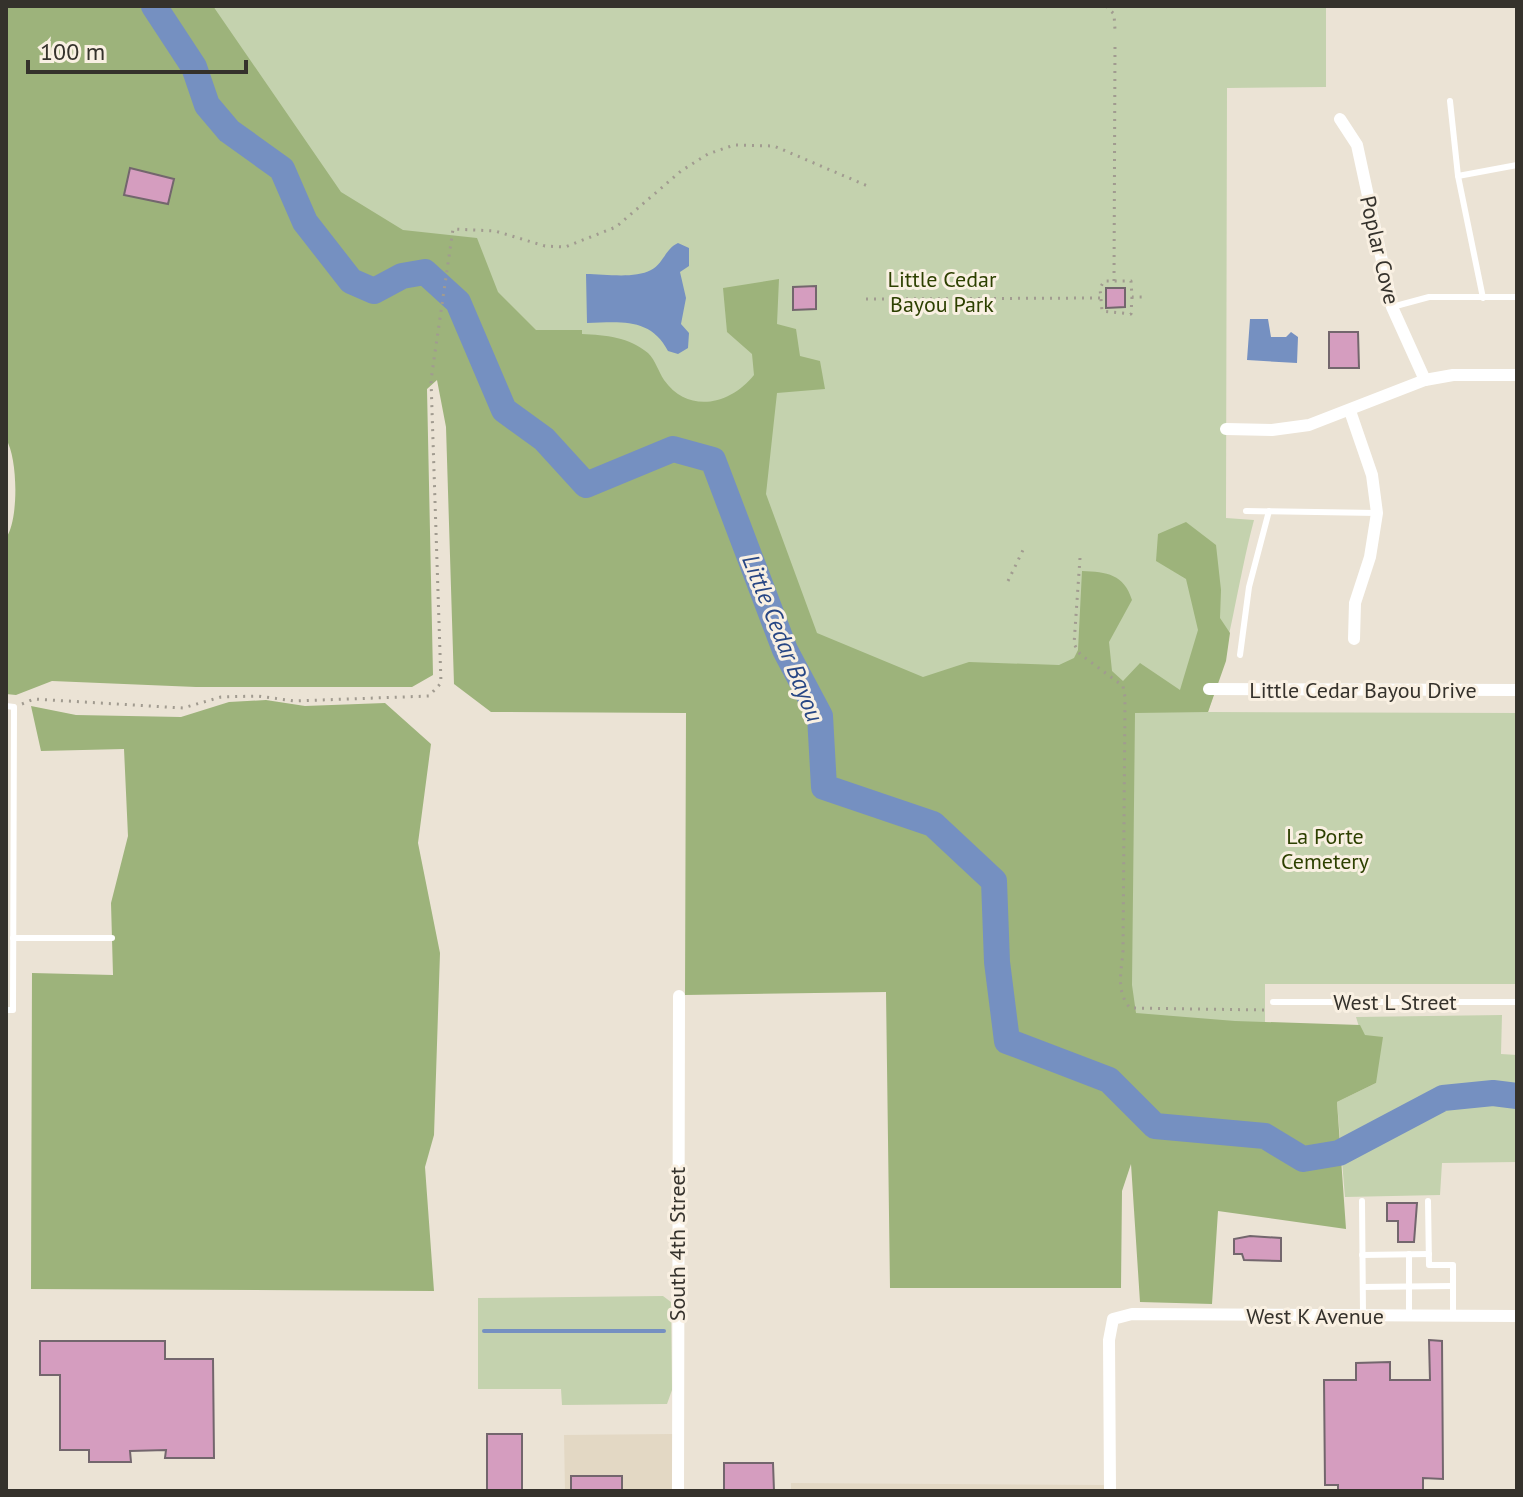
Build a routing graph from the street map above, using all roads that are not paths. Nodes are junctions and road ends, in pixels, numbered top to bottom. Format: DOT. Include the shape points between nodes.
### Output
graph roads {
  1 [pos="1450,101"];
  2 [pos="1340,119"];
  3 [pos="1517,165"];
  4 [pos="1458,176"];
  5 [pos="1517,297"];
  6 [pos="1483,298"];
  7 [pos="1392,307"];
  8 [pos="1517,375"];
  9 [pos="1425,380"];
  10 [pos="1350,411"];
  11 [pos="1226,429"];
  12 [pos="1246,511"];
  13 [pos="1269,511"];
  14 [pos="1377,513"];
  15 [pos="1354,639"];
  16 [pos="1240,655"];
  17 [pos="1209,689"];
  18 [pos="1517,690"];
  19 [pos="6,706"];
  20 [pos="10,887"];
  21 [pos="13,938"];
  22 [pos="112,938"];
  23 [pos="679,996"];
  24 [pos="1517,1002"];
  25 [pos="1273,1006"];
  26 [pos="6,1010"];
  27 [pos="1362,1201"];
  28 [pos="1428,1201"];
  29 [pos="1409,1254"];
  30 [pos="1429,1254"];
  31 [pos="1362,1255"];
  32 [pos="1453,1286"];
  33 [pos="1363,1287"];
  34 [pos="1409,1287"];
  35 [pos="1517,1316"];
  36 [pos="1363,1317"];
  37 [pos="1409,1317"];
  38 [pos="1453,1317"];
  39 [pos="678,1491"];
  40 [pos="1110,1491"];
  1 -- 4 [label="lane"];
  2 -- 7 [label="street, Poplar Cove" via="1357,145"];
  3 -- 4 [label="lane"];
  4 -- 6 [label="lane"];
  5 -- 6 [label="lane"];
  6 -- 7 [label="lane" via="1429,297"];
  7 -- 9 [label="street, Poplar Cove"];
  8 -- 9 [label="street"];
  9 -- 10 [label="street"];
  10 -- 11 [label="street" via="1291,428"];
  10 -- 14 [label="street" via="1372,475"];
  12 -- 13 [label="lane"];
  13 -- 14 [label="lane"];
  13 -- 16 [label="lane" via="1249,587"];
  14 -- 15 [label="street" via="1355,603"];
  17 -- 18 [label="street, Little Cedar Bayou Drive"];
  19 -- 20 [label="lane" via="14,707"];
  20 -- 21 [label="lane"];
  21 -- 22 [label="lane"];
  21 -- 26 [label="lane" via="13,1010"];
  23 -- 39 [label="street, South 4th Street"];
  24 -- 25 [label="lane, West L Street"];
  27 -- 31 [label="lane"];
  28 -- 30 [label="lane"];
  29 -- 30 [label="lane"];
  29 -- 31 [label="lane"];
  29 -- 34 [label="lane"];
  30 -- 32 [label="lane" via="1429,1265 1453,1265"];
  31 -- 33 [label="lane"];
  32 -- 34 [label="lane"];
  32 -- 38 [label="lane"];
  33 -- 34 [label="lane"];
  33 -- 36 [label="lane"];
  34 -- 37 [label="lane"];
  35 -- 38 [label="street, West K Avenue"];
  36 -- 37 [label="street, West K Avenue"];
  36 -- 40 [label="street, West K Avenue" via="1132,1314 1113,1319"];
  37 -- 38 [label="street, West K Avenue"];
}
